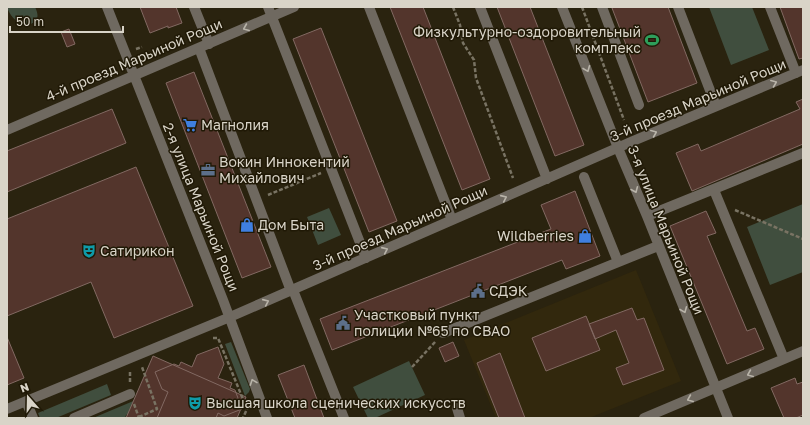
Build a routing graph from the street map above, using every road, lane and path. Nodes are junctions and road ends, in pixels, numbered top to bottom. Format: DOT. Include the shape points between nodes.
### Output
graph roads {
  1 [pos="107,7"];
  2 [pos="194,7"];
  3 [pos="294,7"];
  4 [pos="369,7"];
  5 [pos="453,7"];
  6 [pos="480,7"];
  7 [pos="562,7"];
  8 [pos="582,7"];
  9 [pos="602,7"];
  10 [pos="678,7"];
  11 [pos="770,7"];
  12 [pos="270,12"];
  13 [pos="209,44"];
  14 [pos="198,48"];
  15 [pos="799,72"];
  16 [pos="134,76"];
  17 [pos="639,106"];
  18 [pos="716,106"];
  19 [pos="624,120"];
  20 [pos="7,130"];
  21 [pos="618,148"];
  22 [pos="803,153"];
  23 [pos="331,169"];
  24 [pos="584,176"];
  25 [pos="513,178"];
  26 [pos="547,179"];
  27 [pos="714,190"];
  28 [pos="256,200"];
  29 [pos="720,204"];
  30 [pos="647,216"];
  31 [pos="452,220"];
  32 [pos="803,239"];
  33 [pos="658,246"];
  34 [pos="366,258"];
  35 [pos="618,262"];
  36 [pos="292,290"];
  37 [pos="230,317"];
  38 [pos="443,333"];
  39 [pos="211,338"];
  40 [pos="803,351"];
  41 [pos="784,359"];
  42 [pos="148,364"];
  43 [pos="412,366"];
  44 [pos="142,367"];
  45 [pos="716,388"];
  46 [pos="130,394"];
  47 [pos="26,401"];
  48 [pos="457,408"];
  49 [pos="7,409"];
  50 [pos="137,411"];
  51 [pos="139,417"];
  52 [pos="33,418"];
  53 [pos="74,418"];
  54 [pos="243,418"];
  55 [pos="267,418"];
  56 [pos="344,418"];
  57 [pos="460,418"];
  58 [pos="644,418"];
  59 [pos="728,418"];
  1 -- 16 [label="street, 2-я улица Марьиной Рощи"];
  2 -- 13 [label="street"];
  3 -- 12 [label="street, 4-й проезд Марьиной Рощи"];
  4 -- 31 [label="street"];
  5 -- 25 [label="path" via="460,25 462,43 474,60 476,78"];
  6 -- 26 [label="street"];
  7 -- 21 [label="street, 3-я улица Марьиной Рощи, one-way"];
  8 -- 19 [label="path"];
  9 -- 17 [label="street"];
  10 -- 18 [label="street"];
  11 -- 15 [label="street"];
  12 -- 13 [label="street, 4-й проезд Марьиной Рощи, one-way"];
  12 -- 23 [label="street"];
  13 -- 14 [label="street, 4-й проезд Марьиной Рощи"];
  14 -- 16 [label="street, 4-й проезд Марьиной Рощи"];
  14 -- 28 [label="street"];
  18 -- 15 [label="street, 3-й проезд Марьиной Рощи, one-way"];
  16 -- 20 [label="street, 4-й проезд Марьиной Рощи"];
  16 -- 37 [label="street, 2-я улица Марьиной Рощи"];
  21 -- 18 [label="street, 3-й проезд Марьиной Рощи, one-way"];
  21 -- 26 [label="street, 3-й проезд Марьиной Рощи"];
  21 -- 30 [label="street, 3-я улица Марьиной Рощи, one-way"];
  22 -- 27 [label="street"];
  23 -- 28 [label="path"];
  23 -- 34 [label="street"];
  24 -- 35 [label="street"];
  31 -- 26 [label="street, 3-й проезд Марьиной Рощи, one-way"];
  27 -- 29 [label="street"];
  27 -- 30 [label="street"];
  28 -- 36 [label="street"];
  29 -- 32 [label="path"];
  29 -- 41 [label="street"];
  30 -- 33 [label="street, 3-я улица Марьиной Рощи"];
  34 -- 31 [label="street, 3-й проезд Марьиной Рощи, one-way"];
  33 -- 35 [label="street"];
  33 -- 45 [label="street, 3-я улица Марьиной Рощи, one-way"];
  34 -- 36 [label="street, 3-й проезд Марьиной Рощи"];
  35 -- 38 [label="street"];
  37 -- 36 [label="street, 3-й проезд Марьиной Рощи, one-way"];
  36 -- 56 [label="street"];
  37 -- 47 [label="street, 3-й проезд Марьиной Рощи"];
  55 -- 37 [label="street, 2-я улица Марьиной Рощи, one-way"];
  38 -- 43 [label="path"];
  39 -- 54 [label="path" via="218,338 247,409"];
  40 -- 41 [label="street"];
  41 -- 45 [label="street, one-way"];
  42 -- 44 [label="path"];
  44 -- 46 [label="path" via="130,371"];
  44 -- 51 [label="path" via="157,409"];
  45 -- 58 [label="street, one-way"];
  45 -- 59 [label="street, 3-я улица Марьиной Рощи"];
  46 -- 53 [label="street"];
  47 -- 49 [label="street, 3-й проезд Марьиной Рощи"];
  47 -- 52 [label="street"];
  48 -- 57 [label="street"];
  50 -- 51 [label="path"];
}
